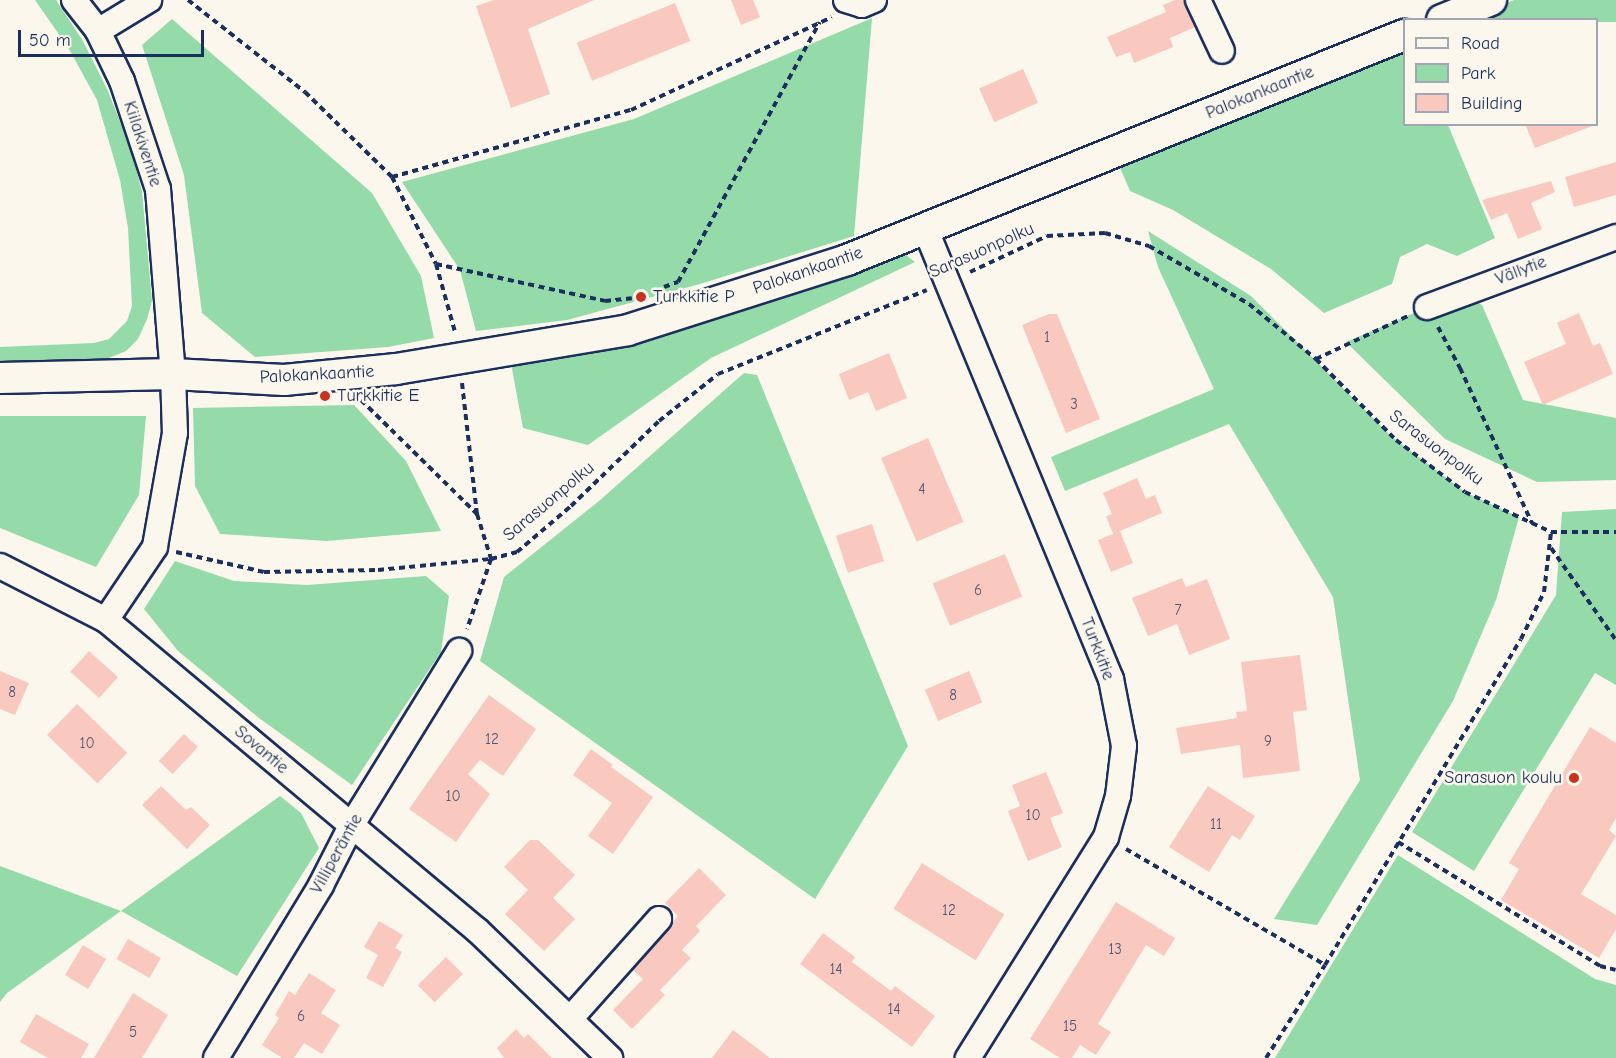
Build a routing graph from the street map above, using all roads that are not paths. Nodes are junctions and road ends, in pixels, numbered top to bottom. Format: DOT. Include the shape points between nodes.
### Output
graph roads {
  1 [pos="74,0"];
  2 [pos="149,0"];
  3 [pos="1198,0"];
  4 [pos="1491,0"];
  5 [pos="1447,18"];
  6 [pos="98,31"];
  7 [pos="1403,35"];
  8 [pos="1222,51"];
  9 [pos="925,228"];
  10 [pos="1616,237"];
  11 [pos="1427,308"];
  12 [pos="173,374"];
  13 [pos="0,378"];
  14 [pos="0,566"];
  15 [pos="106,620"];
  16 [pos="459,651"];
  17 [pos="351,826"];
  18 [pos="659,919"];
  19 [pos="570,1019"];
  20 [pos="216,1058"];
  21 [pos="610,1058"];
  22 [pos="968,1058"];
  1 -- 6 [label="street, Kiilakiventie"];
  2 -- 6 [label="street"];
  3 -- 8 [label="street"];
  4 -- 5 [label="main road"];
  6 -- 12 [label="street, Kiilakiventie" via="122,81 158,189"];
  7 -- 9 [label="main road, Palokankaantie"];
  9 -- 12 [label="main road, Palokankaantie" via="847,260 628,330 396,369 295,379"];
  9 -- 22 [label="street, Turkkitie" via="1111,679 1124,746 1118,796 1106,837"];
  10 -- 11 [label="street, Vällytie"];
  12 -- 13 [label="main road, Palokankaantie"];
  12 -- 15 [label="street" via="175,433 155,547"];
  14 -- 15 [label="street"];
  15 -- 17 [label="street, Sovantie"];
  16 -- 17 [label="street, Villiperäntie"];
  17 -- 19 [label="street, Sovantie" via="477,930"];
  17 -- 20 [label="street, Villiperäntie" via="321,885"];
  18 -- 19 [label="street"];
  19 -- 21 [label="street, Sovantie"];
}
